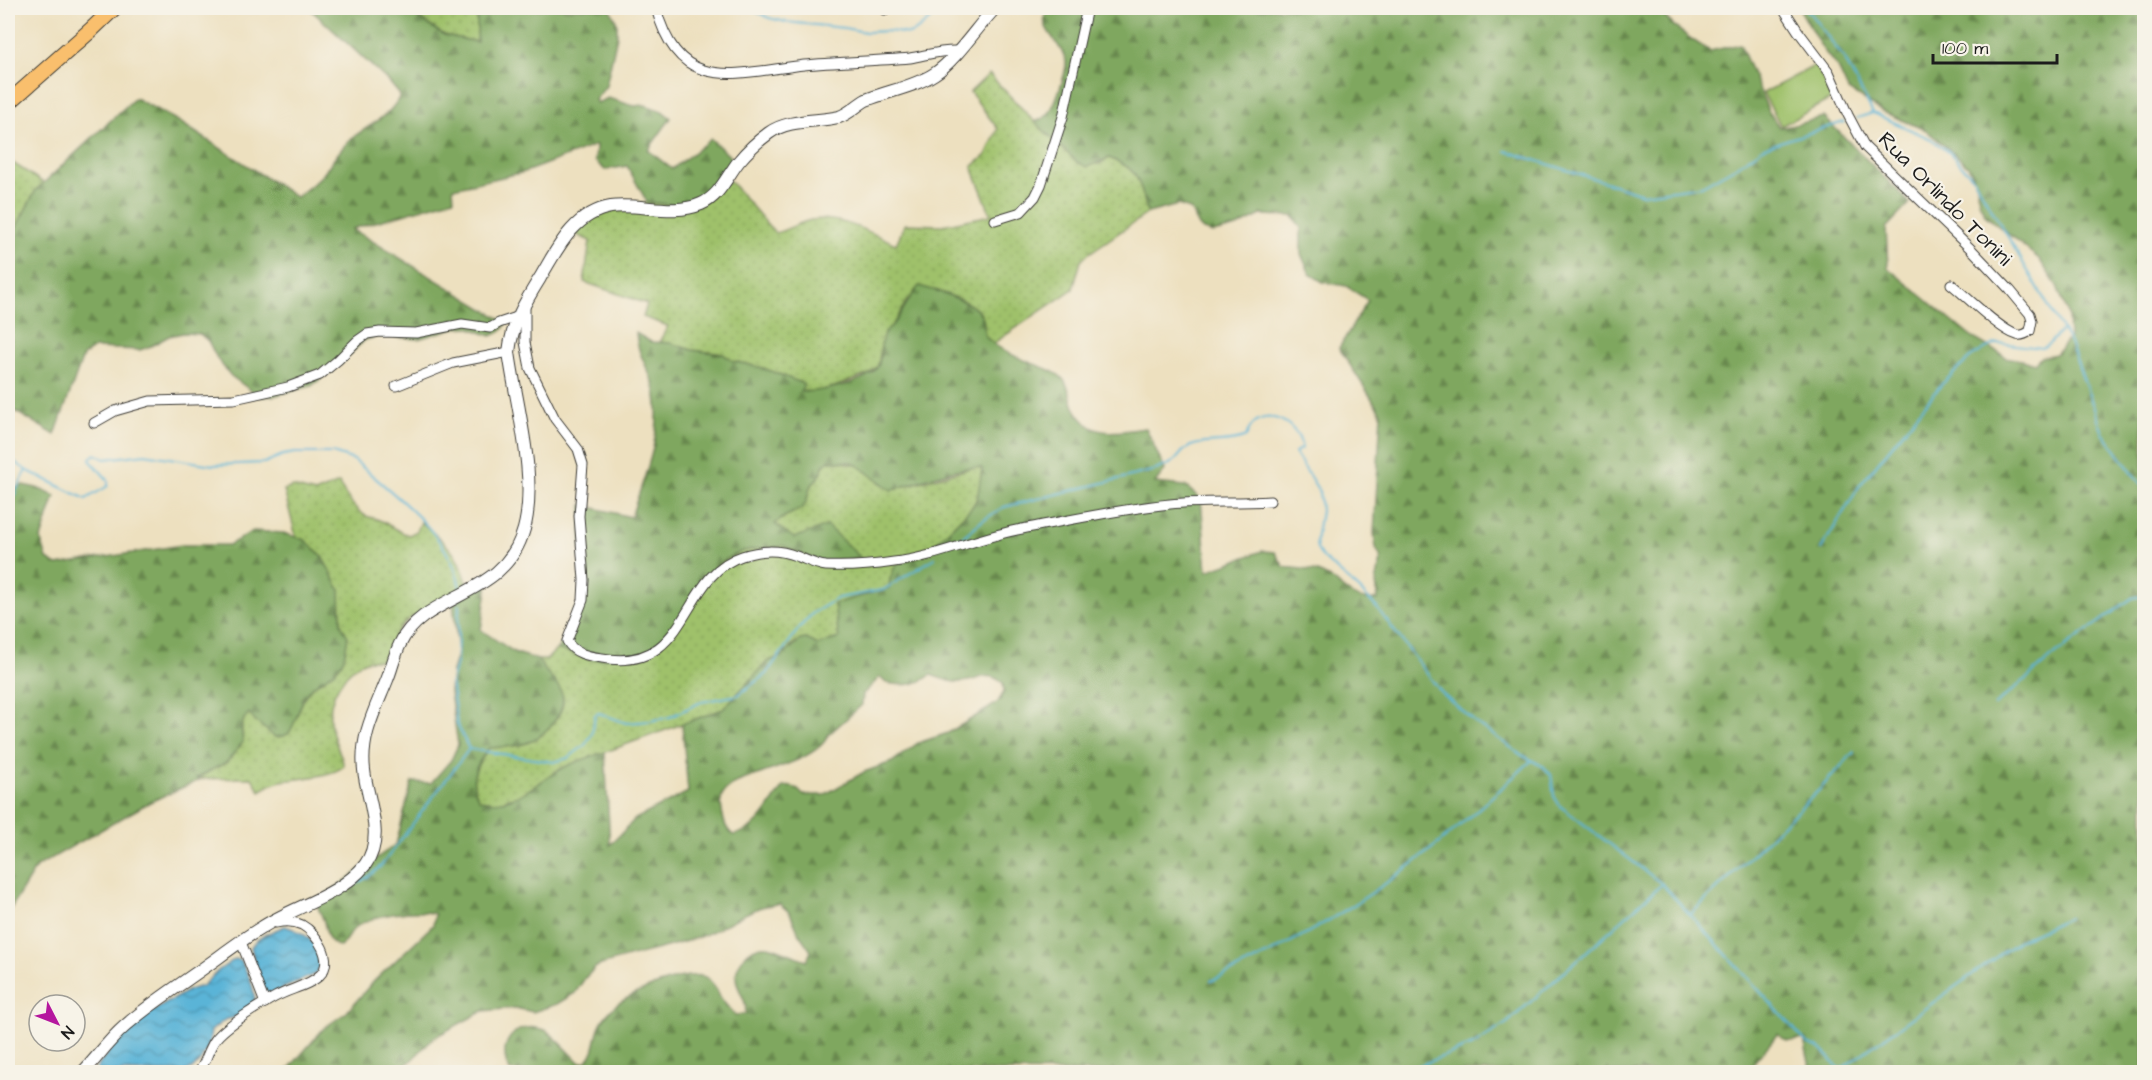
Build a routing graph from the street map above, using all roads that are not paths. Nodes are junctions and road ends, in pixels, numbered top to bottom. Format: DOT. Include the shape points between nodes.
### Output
graph roads {
  1 [pos="114,8"];
  2 [pos="656,8"];
  3 [pos="995,8"];
  4 [pos="1087,8"];
  5 [pos="1783,8"];
  6 [pos="958,51"];
  7 [pos="8,103"];
  8 [pos="995,220"];
  9 [pos="1951,284"];
  10 [pos="525,303"];
  11 [pos="517,317"];
  12 [pos="508,352"];
  13 [pos="396,386"];
  14 [pos="94,423"];
  15 [pos="1270,501"];
  16 [pos="262,927"];
  17 [pos="242,942"];
  18 [pos="265,1003"];
  19 [pos="83,1072"];
  20 [pos="199,1072"];
  1 -- 7 [label="main road"];
  2 -- 6 [label="street" via="678,54 698,68 715,73 739,74"];
  3 -- 6 [label="street"];
  4 -- 8 [label="street" via="1063,117 1041,185 1022,212"];
  5 -- 9 [label="street, Rua Orlindo Tonini" via="1829,72 1865,147 2010,290 2030,314 2030,331 2016,335 2004,328"];
  6 -- 10 [label="street" via="934,74 869,99 841,117 771,131 740,159 720,189 702,204 685,208 613,207 593,213 574,227 557,248"];
  10 -- 11 [label="street"];
  10 -- 15 [label="street" via="530,368 555,419 578,449 583,465 579,516 584,600 567,641 574,650 588,655 626,661 656,650 670,638 708,582 731,561 753,553 783,552 824,566 896,562 1020,529 1137,508"];
  11 -- 12 [label="street"];
  11 -- 14 [label="street" via="490,328 462,324 416,333 367,334 330,368 300,384 234,399 150,401 114,411"];
  12 -- 13 [label="street" via="453,363"];
  12 -- 16 [label="street" via="528,483 522,537 514,554 490,578 428,615 399,645 363,746 366,787 376,833 372,853 354,877 337,889"];
  16 -- 17 [label="street"];
  16 -- 18 [label="street" via="285,921 303,925 326,958 320,976"];
  17 -- 18 [label="street"];
  17 -- 19 [label="street" via="136,1016"];
  18 -- 20 [label="street" via="219,1036"];
}
